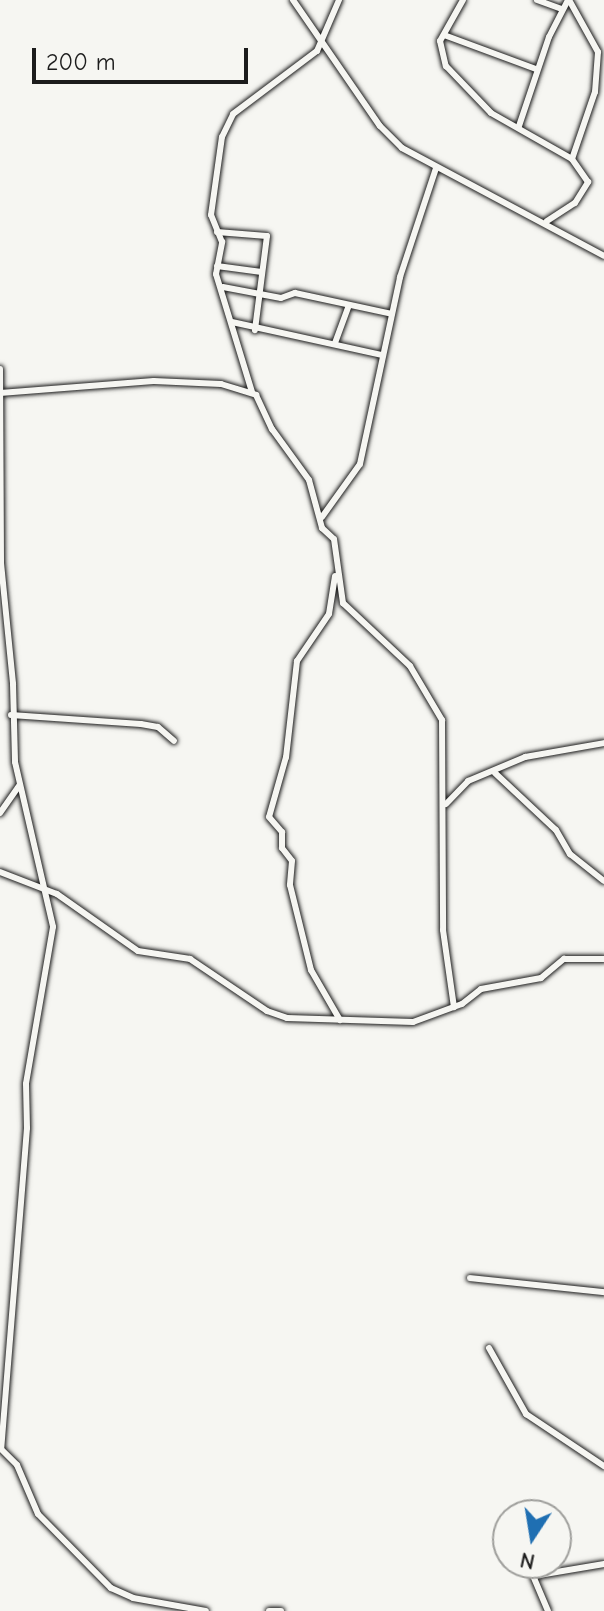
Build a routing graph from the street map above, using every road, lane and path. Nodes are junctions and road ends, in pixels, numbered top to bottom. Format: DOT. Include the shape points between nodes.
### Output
graph roads {
  1 [pos="293,0"];
  2 [pos="339,0"];
  3 [pos="463,0"];
  4 [pos="537,0"];
  5 [pos="569,0"];
  6 [pos="562,9"];
  7 [pos="444,35"];
  8 [pos="324,40"];
  9 [pos="536,69"];
  10 [pos="519,126"];
  11 [pos="572,159"];
  12 [pos="436,168"];
  13 [pos="543,220"];
  14 [pos="217,232"];
  15 [pos="604,256"];
  16 [pos="217,266"];
  17 [pos="242,269"];
  18 [pos="262,272"];
  19 [pos="223,287"];
  20 [pos="240,288"];
  21 [pos="259,291"];
  22 [pos="349,305"];
  23 [pos="392,314"];
  24 [pos="232,322"];
  25 [pos="255,330"];
  26 [pos="335,343"];
  27 [pos="382,355"];
  28 [pos="0,369"];
  29 [pos="252,392"];
  30 [pos="0,393"];
  31 [pos="322,517"];
  32 [pos="336,573"];
  33 [pos="11,715"];
  34 [pos="174,741"];
  35 [pos="604,743"];
  36 [pos="494,772"];
  37 [pos="19,786"];
  38 [pos="446,804"];
  39 [pos="0,813"];
  40 [pos="0,872"];
  41 [pos="604,881"];
  42 [pos="43,889"];
  43 [pos="604,959"];
  44 [pos="454,1007"];
  45 [pos="340,1020"];
  46 [pos="470,1278"];
  47 [pos="604,1292"];
  48 [pos="489,1348"];
  49 [pos="0,1448"];
  50 [pos="604,1466"];
  51 [pos="604,1564"];
  52 [pos="206,1611"];
  53 [pos="269,1611"];
  54 [pos="281,1611"];
  55 [pos="548,1611"];
  1 -- 8 [label="street"];
  2 -- 8 [label="street"];
  3 -- 7 [label="street"];
  4 -- 6 [label="street"];
  5 -- 6 [label="street"];
  5 -- 11 [label="street" via="598,61 595,92"];
  6 -- 9 [label="street"];
  7 -- 9 [label="street"];
  7 -- 10 [label="street" via="441,55 446,66 491,113"];
  8 -- 12 [label="street" via="380,126 402,148"];
  8 -- 14 [label="street" via="299,70 228,120 213,191"];
  9 -- 10 [label="street"];
  10 -- 11 [label="street"];
  11 -- 13 [label="street" via="586,173 586,190 560,217"];
  12 -- 13 [label="street"];
  12 -- 23 [label="street"];
  13 -- 15 [label="street"];
  14 -- 16 [label="street" via="222,242"];
  14 -- 18 [label="street" via="266,234"];
  16 -- 17 [label="street"];
  16 -- 19 [label="street"];
  17 -- 18 [label="street"];
  17 -- 20 [label="street"];
  18 -- 21 [label="street"];
  19 -- 20 [label="street"];
  19 -- 24 [label="street"];
  20 -- 21 [label="street"];
  21 -- 22 [label="street"];
  21 -- 25 [label="street"];
  22 -- 23 [label="street"];
  22 -- 26 [label="street"];
  23 -- 27 [label="street"];
  24 -- 25 [label="street"];
  24 -- 29 [label="street"];
  25 -- 26 [label="street"];
  26 -- 27 [label="street"];
  27 -- 31 [label="street" via="360,464"];
  28 -- 30 [label="street"];
  29 -- 30 [label="street" via="221,384 154,381"];
  29 -- 31 [label="street" via="309,480"];
  30 -- 33 [label="street" via="1,563 8,604"];
  31 -- 32 [label="street" via="322,528 335,542"];
  32 -- 38 [label="street" via="343,603 410,666 438,710"];
  32 -- 45 [label="street" via="329,614 297,661 286,757 269,817 282,832 282,848 292,861 290,885 311,970"];
  33 -- 34 [label="street" via="141,724 158,727"];
  33 -- 37 [label="street"];
  35 -- 36 [label="street" via="591,750 530,756"];
  36 -- 38 [label="street" via="468,781"];
  36 -- 41 [label="street" via="556,830 570,854"];
  37 -- 39 [label="street"];
  37 -- 42 [label="street"];
  38 -- 44 [label="street" via="441,836 443,930"];
  40 -- 42 [label="street"];
  42 -- 45 [label="street" via="95,918 138,951 190,959 275,1015"];
  42 -- 49 [label="street" via="53,939 26,1084 27,1128"];
  43 -- 44 [label="street" via="564,959 541,978 481,989"];
  44 -- 45 [label="street" via="413,1022"];
  46 -- 47 [label="street"];
  48 -- 50 [label="street" via="526,1414"];
  49 -- 52 [label="street" via="17,1465 38,1514 111,1588 133,1598"];
  51 -- 55 [label="street" via="533,1576"];
  53 -- 54 [label="street"];
}
